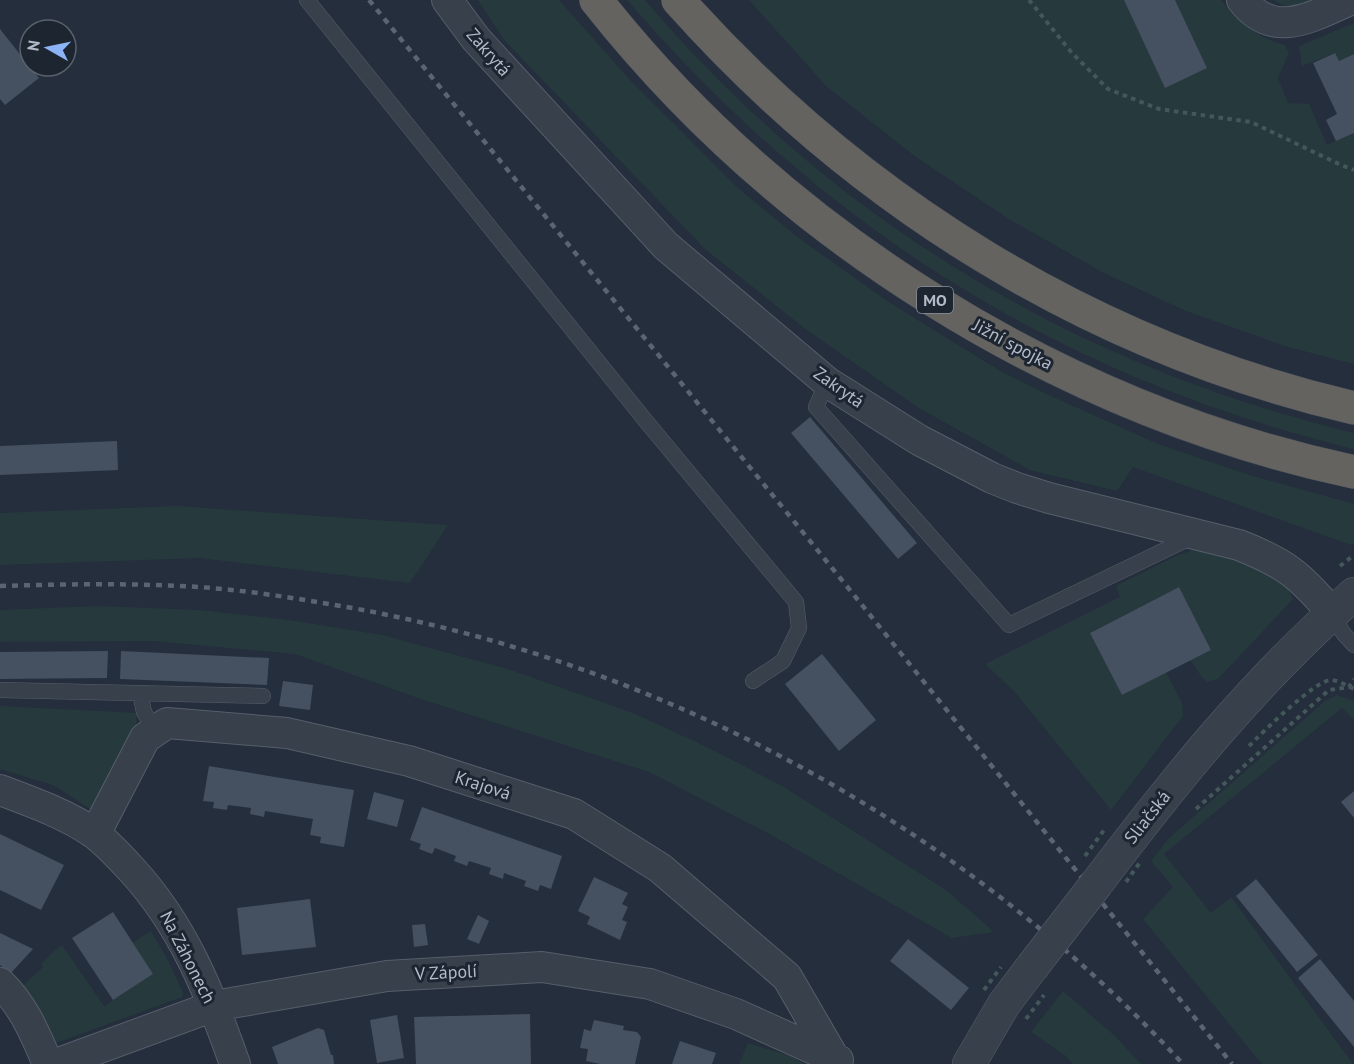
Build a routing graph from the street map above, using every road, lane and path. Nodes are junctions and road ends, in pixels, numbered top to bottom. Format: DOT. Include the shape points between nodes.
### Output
graph roads {
  1 [pos="307,0"];
  2 [pos="447,0"];
  3 [pos="596,0"];
  4 [pos="678,0"];
  5 [pos="1029,0"];
  6 [pos="1242,0"];
  7 [pos="1350,0"];
  8 [pos="1354,170"];
  9 [pos="827,382"];
  10 [pos="1354,408"];
  11 [pos="1354,472"];
  12 [pos="1197,534"];
  13 [pos="1343,604"];
  14 [pos="1354,645"];
  15 [pos="1354,679"];
  16 [pos="753,681"];
  17 [pos="1352,688"];
  18 [pos="0,690"];
  19 [pos="140,693"];
  20 [pos="263,696"];
  21 [pos="1297,702"];
  22 [pos="156,731"];
  23 [pos="0,790"];
  24 [pos="1193,811"];
  25 [pos="95,834"];
  26 [pos="0,983"];
  27 [pos="214,1006"];
  28 [pos="839,1062"];
  29 [pos="48,1064"];
  30 [pos="56,1064"];
  31 [pos="236,1064"];
  32 [pos="969,1064"];
  1 -- 16 [label="lane" via="796,602 799,628 783,661"];
  2 -- 9 [label="street, Zakrytá" via="476,39 666,246"];
  3 -- 11 [label="highway, Jižní spojka / MO" via="659,74 768,178 888,270 947,308 1008,343 1135,403 1267,450"];
  4 -- 10 [label="highway" via="780,105 836,153 912,210 999,266 1079,309 1195,359 1259,382"];
  5 -- 8 [label="path" via="1072,53 1108,89 1159,109 1251,122"];
  6 -- 7 [label="street" via="1260,16 1285,23 1307,19"];
  9 -- 12 [label="street, Zakrytá" via="919,440 992,478 1049,498"];
  9 -- 12 [label="lane" via="816,407 1009,626"];
  12 -- 13 [label="street, Zakrytá" via="1239,545 1282,564 1312,590"];
  13 -- 14 [label="lane" via="1343,633"];
  13 -- 32 [label="street, Sliačská, bridge" via="1208,741 1004,1004"];
  15 -- 17 [label="path"];
  17 -- 21 [label="path" via="1326,681"];
  17 -- 24 [label="path" via="1329,690"];
  18 -- 19 [label="lane"];
  19 -- 20 [label="lane"];
  19 -- 22 [label="lane" via="144,712"];
  22 -- 25 [label="street" via="145,738"];
  22 -- 28 [label="street, Krajová" via="167,723 286,732 409,761 574,814 660,868 787,977"];
  23 -- 25 [label="street, Na Záhonech" via="42,805"];
  25 -- 27 [label="street, Na Záhonech" via="159,901 189,951"];
  26 -- 29 [label="street" via="33,1026"];
  27 -- 28 [label="street, V Zápolí" via="387,976 542,967 650,984 736,1014"];
  27 -- 30 [label="street, V Zápolí"];
  27 -- 31 [label="street, Na Záhonech"];
}
